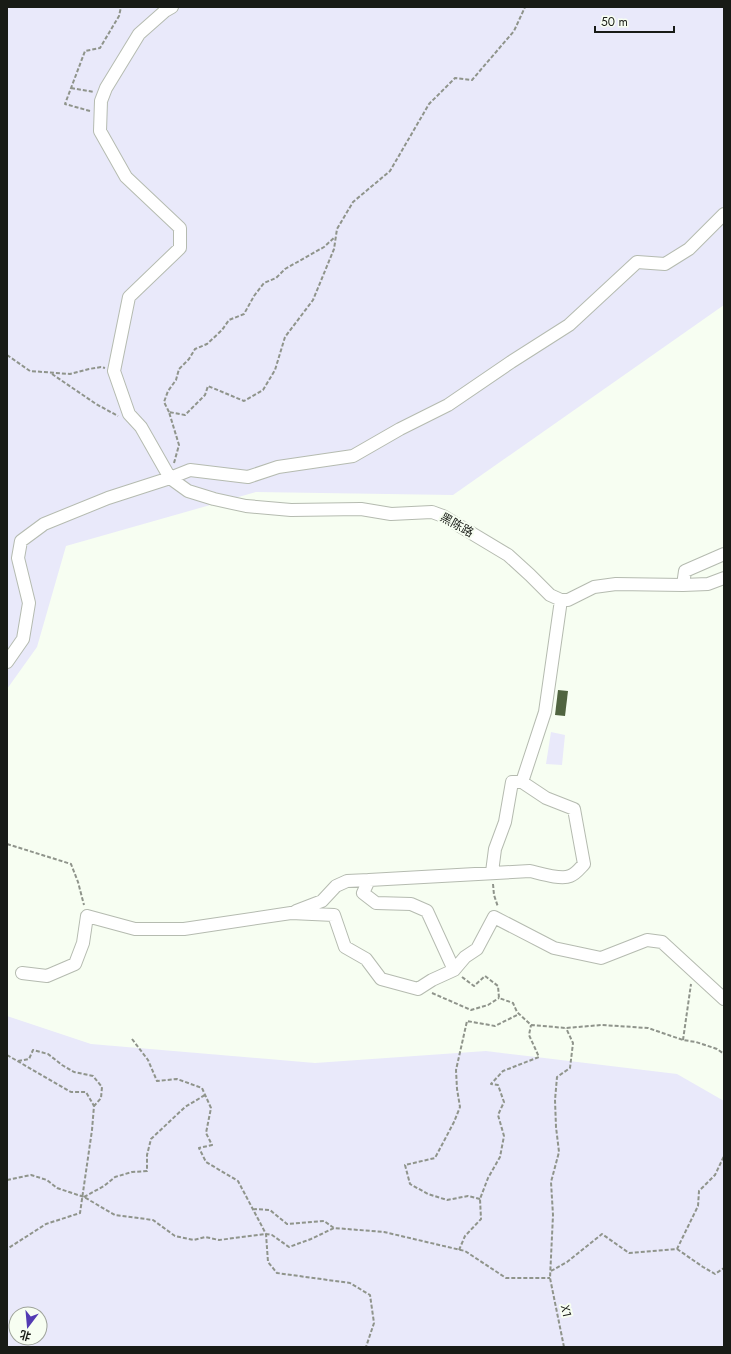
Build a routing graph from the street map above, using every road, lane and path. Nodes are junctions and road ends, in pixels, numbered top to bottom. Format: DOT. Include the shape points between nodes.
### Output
graph roads {
  1 [pos="121,7"];
  2 [pos="172,7"];
  3 [pos="525,7"];
  4 [pos="71,88"];
  5 [pos="106,88"];
  6 [pos="100,131"];
  7 [pos="724,214"];
  8 [pos="336,237"];
  9 [pos="7,355"];
  10 [pos="114,370"];
  11 [pos="51,374"];
  12 [pos="169,412"];
  13 [pos="123,418"];
  14 [pos="170,478"];
  15 [pos="724,554"];
  16 [pos="724,578"];
  17 [pos="683,585"];
  18 [pos="561,600"];
  19 [pos="7,662"];
  20 [pos="522,782"];
  21 [pos="7,844"];
  22 [pos="492,872"];
  23 [pos="369,880"];
  24 [pos="291,913"];
  25 [pos="87,916"];
  26 [pos="454,970"];
  27 [pos="693,971"];
  28 [pos="22,973"];
  29 [pos="418,988"];
  30 [pos="499,998"];
  31 [pos="724,999"];
  32 [pos="519,1014"];
  33 [pos="531,1025"];
  34 [pos="566,1028"];
  35 [pos="132,1038"];
  36 [pos="683,1040"];
  37 [pos="724,1054"];
  38 [pos="7,1055"];
  39 [pos="18,1061"];
  40 [pos="205,1095"];
  41 [pos="94,1106"];
  42 [pos="724,1156"];
  43 [pos="7,1180"];
  44 [pos="84,1196"];
  45 [pos="480,1199"];
  46 [pos="253,1209"];
  47 [pos="334,1228"];
  48 [pos="266,1234"];
  49 [pos="7,1249"];
  50 [pos="677,1249"];
  51 [pos="459,1250"];
  52 [pos="724,1268"];
  53 [pos="550,1278"];
  54 [pos="366,1347"];
  55 [pos="564,1347"];
  1 -- 4 [label="path" via="119,16 100,48 85,51"];
  2 -- 5 [label="street" via="139,34"];
  3 -- 8 [label="path" via="514,31 472,80 455,78 429,104 390,171 354,202 337,229"];
  4 -- 5 [label="path" via="92,92"];
  4 -- 6 [label="path" via="65,104 90,110"];
  5 -- 6 [label="street" via="101,101"];
  6 -- 10 [label="street" via="126,177 180,228 180,248 129,297"];
  7 -- 14 [label="street" via="689,249 665,264 637,262 569,325 448,406 400,429 353,456 278,467 248,478 190,470"];
  8 -- 12 [label="path" via="324,247 284,269 276,278 264,283 244,314 229,320 207,344 195,349 179,369 176,380 168,391 164,402"];
  8 -- 12 [label="path" via="334,249 313,300 285,337 275,370 263,390 244,401 208,386 205,395 185,415"];
  9 -- 11 [label="path" via="30,371"];
  10 -- 11 [label="path" via="101,367 70,374"];
  10 -- 14 [label="street" via="129,414 141,427"];
  11 -- 13 [label="path" via="96,404"];
  12 -- 14 [label="path" via="179,445"];
  14 -- 18 [label="street, 黑陈路" via="188,491 246,506 291,510 361,509 391,514 432,512 508,555 550,595"];
  14 -- 19 [label="street" via="108,498 44,524 21,540 18,558 29,603 23,639"];
  15 -- 17 [label="street" via="685,571"];
  16 -- 17 [label="street" via="708,584"];
  17 -- 18 [label="street" via="616,584 594,587 568,600"];
  18 -- 20 [label="street" via="545,712"];
  20 -- 22 [label="street" via="512,782 505,822 495,849"];
  20 -- 22 [label="street" via="546,798 574,809 584,864 569,877 530,871"];
  21 -- 25 [label="path" via="71,864"];
  22 -- 23 [label="street"];
  23 -- 24 [label="street" via="347,881 336,886 322,901"];
  23 -- 26 [label="street" via="363,893 376,903 411,904 427,911"];
  24 -- 25 [label="street" via="184,929 135,929"];
  24 -- 29 [label="street" via="334,916 345,947 366,959 381,979"];
  25 -- 28 [label="street" via="83,943 74,964 47,976"];
  26 -- 27 [label="street" via="477,948 494,917 554,948 601,958 647,940 662,942"];
  26 -- 29 [label="street"];
  26 -- 30 [label="path" via="474,986 485,976 498,986"];
  27 -- 31 [label="street"];
  27 -- 36 [label="path"];
  29 -- 30 [label="path" via="471,1010 488,1005"];
  30 -- 32 [label="path" via="513,1003"];
  32 -- 33 [label="path"];
  32 -- 45 [label="path" via="495,1026 467,1022 456,1070 460,1107 454,1122 435,1158 405,1165 410,1184 428,1194 446,1200 468,1196"];
  33 -- 34 [label="path"];
  33 -- 45 [label="path" via="529,1035 539,1057 503,1071 491,1084 498,1085 504,1102 498,1115 504,1136 500,1157"];
  34 -- 36 [label="path" via="602,1025 648,1028"];
  34 -- 53 [label="path, X1" via="572,1043 570,1068 557,1077 555,1107 559,1152 551,1182 553,1215"];
  35 -- 40 [label="path" via="148,1060 156,1081 177,1079 202,1088"];
  36 -- 37 [label="path" via="717,1048"];
  38 -- 39 [label="path"];
  39 -- 41 [label="path" via="71,1092 86,1092"];
  39 -- 41 [label="path" via="29,1059 33,1050 48,1054 74,1072 93,1076 102,1087 101,1098"];
  40 -- 44 [label="path" via="185,1107 152,1139 147,1155 147,1171 115,1177"];
  40 -- 46 [label="path" via="211,1108 206,1133 212,1145 199,1148 206,1162 238,1181"];
  41 -- 44 [label="path"];
  42 -- 50 [label="path" via="715,1175 699,1191 698,1206"];
  43 -- 44 [label="path" via="31,1175 47,1180 57,1188"];
  44 -- 48 [label="path" via="115,1215 153,1220 175,1236 194,1240 205,1236 219,1240"];
  44 -- 49 [label="path" via="80,1213 46,1224"];
  45 -- 51 [label="path" via="481,1219 465,1236"];
  46 -- 47 [label="path" via="270,1210 287,1224 324,1221"];
  46 -- 48 [label="path"];
  47 -- 48 [label="path" via="289,1247 272,1235"];
  47 -- 51 [label="path" via="384,1232"];
  48 -- 54 [label="path" via="268,1262 277,1273 350,1283 370,1295 374,1323"];
  50 -- 52 [label="path" via="715,1274"];
  50 -- 53 [label="path" via="629,1253 602,1234 567,1262 551,1271"];
  51 -- 53 [label="path" via="465,1251 506,1278"];
  53 -- 55 [label="path, X1"];
}
